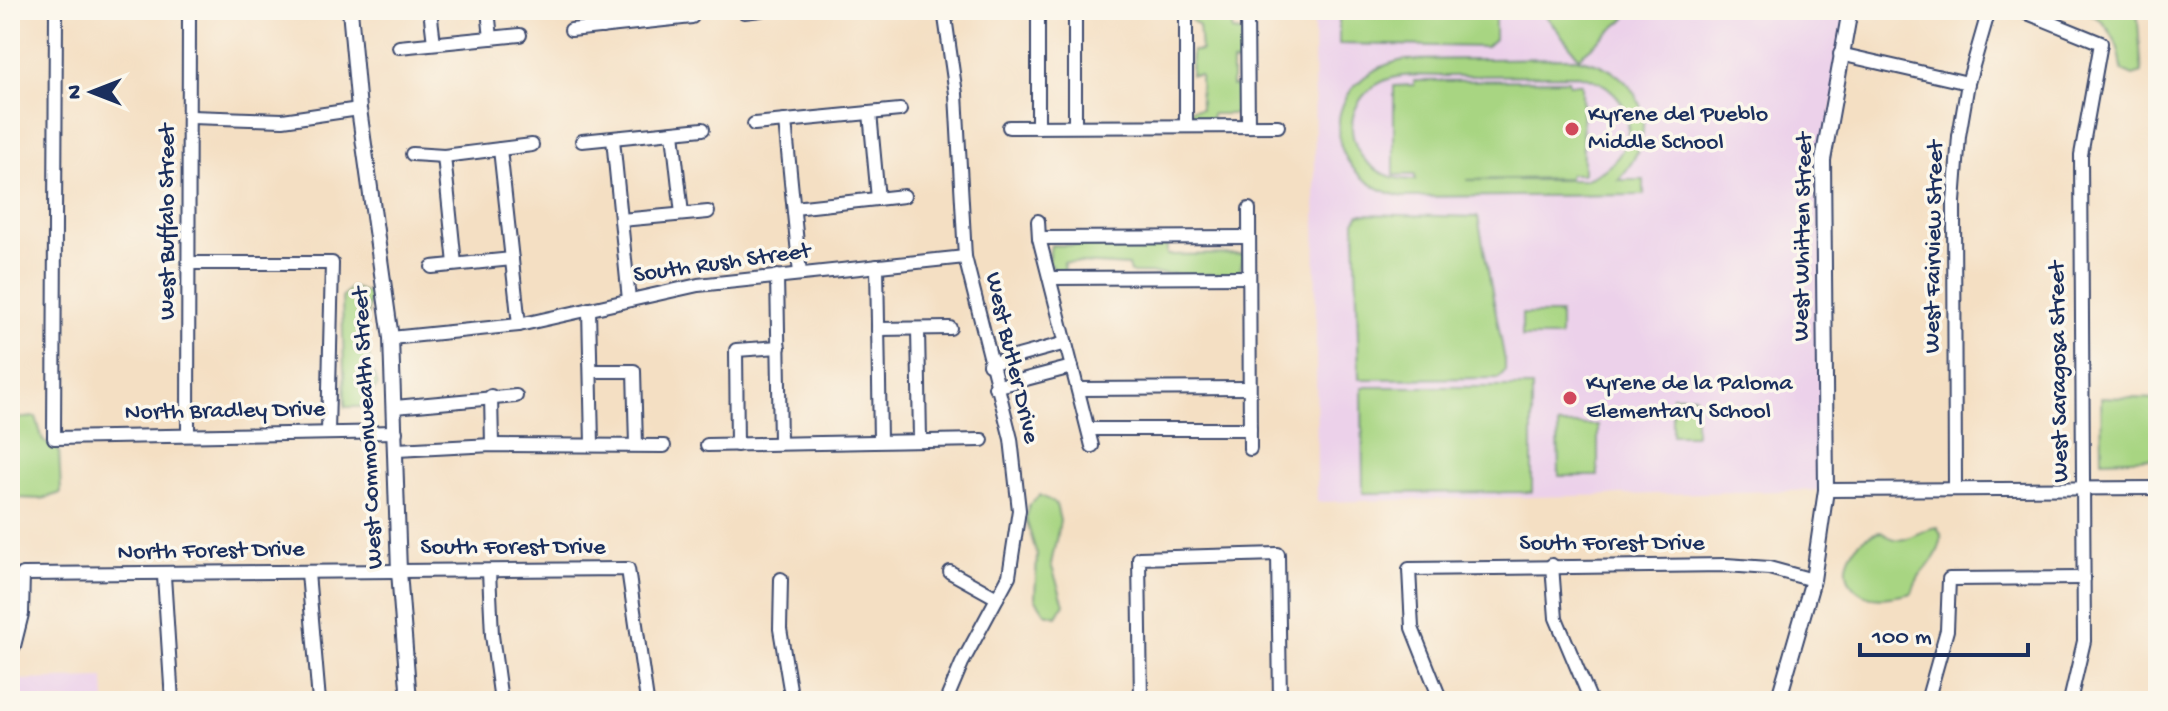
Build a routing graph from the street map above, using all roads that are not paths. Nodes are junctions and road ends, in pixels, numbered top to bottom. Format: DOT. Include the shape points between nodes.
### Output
graph roads {
  1 [pos="56,10"];
  2 [pos="189,10"];
  3 [pos="350,10"];
  4 [pos="430,10"];
  5 [pos="488,10"];
  6 [pos="600,10"];
  7 [pos="761,10"];
  8 [pos="944,10"];
  9 [pos="1038,10"];
  10 [pos="1075,10"];
  11 [pos="1186,10"];
  12 [pos="1247,10"];
  13 [pos="1850,10"];
  14 [pos="1989,10"];
  15 [pos="2020,10"];
  16 [pos="744,12"];
  17 [pos="661,15"];
  18 [pos="692,17"];
  19 [pos="602,27"];
  20 [pos="571,30"];
  21 [pos="520,35"];
  22 [pos="491,38"];
  23 [pos="434,43"];
  24 [pos="399,47"];
  25 [pos="1840,54"];
  26 [pos="1968,83"];
  27 [pos="359,109"];
  28 [pos="900,110"];
  29 [pos="870,113"];
  30 [pos="191,117"];
  31 [pos="785,121"];
  32 [pos="754,124"];
  33 [pos="1075,126"];
  34 [pos="1186,126"];
  35 [pos="1248,126"];
  36 [pos="1278,126"];
  37 [pos="1009,127"];
  38 [pos="1038,127"];
  39 [pos="703,129"];
  40 [pos="673,133"];
  41 [pos="613,139"];
  42 [pos="582,141"];
  43 [pos="532,145"];
  44 [pos="500,149"];
  45 [pos="412,154"];
  46 [pos="444,156"];
  47 [pos="904,196"];
  48 [pos="878,199"];
  49 [pos="794,208"];
  50 [pos="1249,209"];
  51 [pos="708,212"];
  52 [pos="682,214"];
  53 [pos="621,220"];
  54 [pos="1038,221"];
  55 [pos="1249,237"];
  56 [pos="1039,238"];
  57 [pos="965,257"];
  58 [pos="512,259"];
  59 [pos="191,263"];
  60 [pos="455,264"];
  61 [pos="877,266"];
  62 [pos="432,267"];
  63 [pos="800,274"];
  64 [pos="777,276"];
  65 [pos="1249,277"];
  66 [pos="1050,278"];
  67 [pos="629,300"];
  68 [pos="589,309"];
  69 [pos="519,325"];
  70 [pos="950,328"];
  71 [pos="878,329"];
  72 [pos="918,329"];
  73 [pos="391,338"];
  74 [pos="779,347"];
  75 [pos="1069,355"];
  76 [pos="989,364"];
  77 [pos="591,371"];
  78 [pos="995,387"];
  79 [pos="1249,388"];
  80 [pos="1078,389"];
  81 [pos="491,396"];
  82 [pos="516,396"];
  83 [pos="395,407"];
  84 [pos="1088,429"];
  85 [pos="1250,429"];
  86 [pos="328,432"];
  87 [pos="396,432"];
  88 [pos="188,434"];
  89 [pos="920,439"];
  90 [pos="880,440"];
  91 [pos="982,440"];
  92 [pos="780,441"];
  93 [pos="592,444"];
  94 [pos="492,445"];
  95 [pos="636,445"];
  96 [pos="707,445"];
  97 [pos="737,445"];
  98 [pos="664,446"];
  99 [pos="1092,446"];
  100 [pos="1250,449"];
  101 [pos="397,450"];
  102 [pos="2158,488"];
  103 [pos="1955,489"];
  104 [pos="2084,489"];
  105 [pos="1826,490"];
  106 [pos="1552,565"];
  107 [pos="399,571"];
  108 [pos="489,572"];
  109 [pos="950,572"];
  110 [pos="308,573"];
  111 [pos="164,576"];
  112 [pos="2084,578"];
  113 [pos="781,579"];
  114 [pos="1813,580"];
  115 [pos="997,598"];
  116 [pos="14,646"];
  117 [pos="172,701"];
  118 [pos="319,701"];
  119 [pos="409,701"];
  120 [pos="501,701"];
  121 [pos="647,701"];
  122 [pos="792,701"];
  123 [pos="946,701"];
  124 [pos="1141,701"];
  125 [pos="1280,701"];
  126 [pos="1441,701"];
  127 [pos="1591,701"];
  128 [pos="1778,701"];
  129 [pos="1927,701"];
  130 [pos="2070,701"];
  1 -- 88 [label="street, North Bradley Drive" via="54,438"];
  2 -- 30 [label="street, West Buffalo Street"];
  3 -- 27 [label="street, West Commonwealth Street"];
  4 -- 23 [label="street"];
  5 -- 22 [label="street"];
  6 -- 19 [label="street"];
  7 -- 16 [label="street"];
  8 -- 57 [label="street, West Butler Drive" via="956,94"];
  9 -- 38 [label="street"];
  10 -- 33 [label="street"];
  11 -- 34 [label="street"];
  12 -- 35 [label="street"];
  13 -- 25 [label="street, West Whitten Street"];
  14 -- 26 [label="street, West Fairview Street"];
  15 -- 104 [label="street, West Saragosa Street" via="2101,43 2081,155"];
  17 -- 18 [label="street"];
  17 -- 19 [label="street"];
  19 -- 20 [label="street"];
  21 -- 22 [label="street"];
  22 -- 23 [label="street"];
  23 -- 24 [label="street"];
  25 -- 26 [label="street"];
  25 -- 105 [label="street, West Whitten Street" via="1823,160"];
  26 -- 103 [label="street, West Fairview Street" via="1954,202"];
  27 -- 30 [label="street" via="283,120"];
  27 -- 73 [label="street, West Commonwealth Street"];
  28 -- 29 [label="street"];
  29 -- 31 [label="street"];
  29 -- 48 [label="street"];
  30 -- 59 [label="street, West Buffalo Street"];
  31 -- 32 [label="street"];
  31 -- 49 [label="street"];
  33 -- 34 [label="street"];
  33 -- 38 [label="street"];
  34 -- 35 [label="street"];
  35 -- 36 [label="street"];
  37 -- 38 [label="street"];
  39 -- 40 [label="street"];
  40 -- 41 [label="street"];
  40 -- 52 [label="street"];
  41 -- 42 [label="street"];
  41 -- 53 [label="street"];
  43 -- 44 [label="street"];
  44 -- 46 [label="street"];
  44 -- 58 [label="street"];
  45 -- 46 [label="street"];
  46 -- 60 [label="street"];
  47 -- 48 [label="street"];
  48 -- 49 [label="street"];
  49 -- 63 [label="street"];
  50 -- 55 [label="street"];
  51 -- 52 [label="street"];
  52 -- 53 [label="street"];
  53 -- 67 [label="street"];
  54 -- 56 [label="street"];
  55 -- 56 [label="street"];
  55 -- 65 [label="street"];
  56 -- 66 [label="street"];
  57 -- 61 [label="street, South Rush Street"];
  57 -- 76 [label="street, West Butler Drive"];
  58 -- 60 [label="street"];
  58 -- 69 [label="street"];
  59 -- 86 [label="street" via="332,263"];
  59 -- 88 [label="street, West Buffalo Street"];
  60 -- 62 [label="street"];
  61 -- 63 [label="street, South Rush Street"];
  61 -- 71 [label="street"];
  63 -- 64 [label="street, South Rush Street"];
  64 -- 67 [label="street, South Rush Street"];
  64 -- 74 [label="street"];
  65 -- 66 [label="street"];
  65 -- 79 [label="street"];
  66 -- 75 [label="street"];
  67 -- 68 [label="street, South Rush Street"];
  68 -- 69 [label="street, South Rush Street"];
  68 -- 77 [label="street"];
  69 -- 73 [label="street, South Rush Street"];
  70 -- 72 [label="street"];
  71 -- 72 [label="street"];
  71 -- 90 [label="street"];
  72 -- 89 [label="street"];
  73 -- 83 [label="street, West Commonwealth Street"];
  74 -- 92 [label="street"];
  74 -- 97 [label="street" via="736,350"];
  75 -- 76 [label="street"];
  75 -- 78 [label="street"];
  75 -- 80 [label="street"];
  76 -- 78 [label="street, West Butler Drive"];
  77 -- 93 [label="street"];
  77 -- 95 [label="street" via="634,371"];
  78 -- 115 [label="street, West Butler Drive" via="1011,439 1019,510 1009,576"];
  79 -- 80 [label="street"];
  79 -- 85 [label="street"];
  80 -- 84 [label="street"];
  81 -- 82 [label="street"];
  81 -- 83 [label="street"];
  81 -- 94 [label="street"];
  83 -- 87 [label="street, West Commonwealth Street"];
  84 -- 85 [label="street"];
  84 -- 99 [label="street"];
  85 -- 100 [label="street"];
  86 -- 87 [label="street, North Bradley Drive"];
  86 -- 88 [label="street, North Bradley Drive"];
  87 -- 101 [label="street, West Commonwealth Street"];
  89 -- 90 [label="street"];
  89 -- 91 [label="street"];
  90 -- 92 [label="street"];
  92 -- 97 [label="street"];
  93 -- 94 [label="street"];
  93 -- 95 [label="street"];
  94 -- 101 [label="street"];
  95 -- 98 [label="street"];
  96 -- 97 [label="street"];
  101 -- 107 [label="street, West Commonwealth Street"];
  102 -- 104 [label="street"];
  103 -- 104 [label="street"];
  103 -- 105 [label="street"];
  104 -- 112 [label="street, West Saragosa Street"];
  105 -- 114 [label="street, West Whitten Street"];
  106 -- 114 [label="street, South Forest Drive" via="1741,566"];
  106 -- 126 [label="street, South Forest Drive" via="1409,569 1412,628"];
  106 -- 127 [label="street" via="1556,618"];
  107 -- 108 [label="street, South Forest Drive"];
  107 -- 110 [label="street, North Forest Drive"];
  107 -- 119 [label="street, West Commonwealth Street"];
  108 -- 120 [label="street"];
  108 -- 121 [label="street, South Forest Drive" via="628,569"];
  109 -- 115 [label="street"];
  110 -- 111 [label="street, North Forest Drive"];
  110 -- 118 [label="street"];
  111 -- 116 [label="street, North Forest Drive" via="23,574"];
  111 -- 117 [label="street"];
  112 -- 129 [label="street" via="1949,579 1947,630"];
  112 -- 130 [label="street, West Saragosa Street" via="2084,641"];
  113 -- 122 [label="street" via="780,629"];
  114 -- 128 [label="street, West Whitten Street"];
  115 -- 123 [label="street, West Butler Drive"];
  124 -- 125 [label="street" via="1139,558 1278,554"];
}
